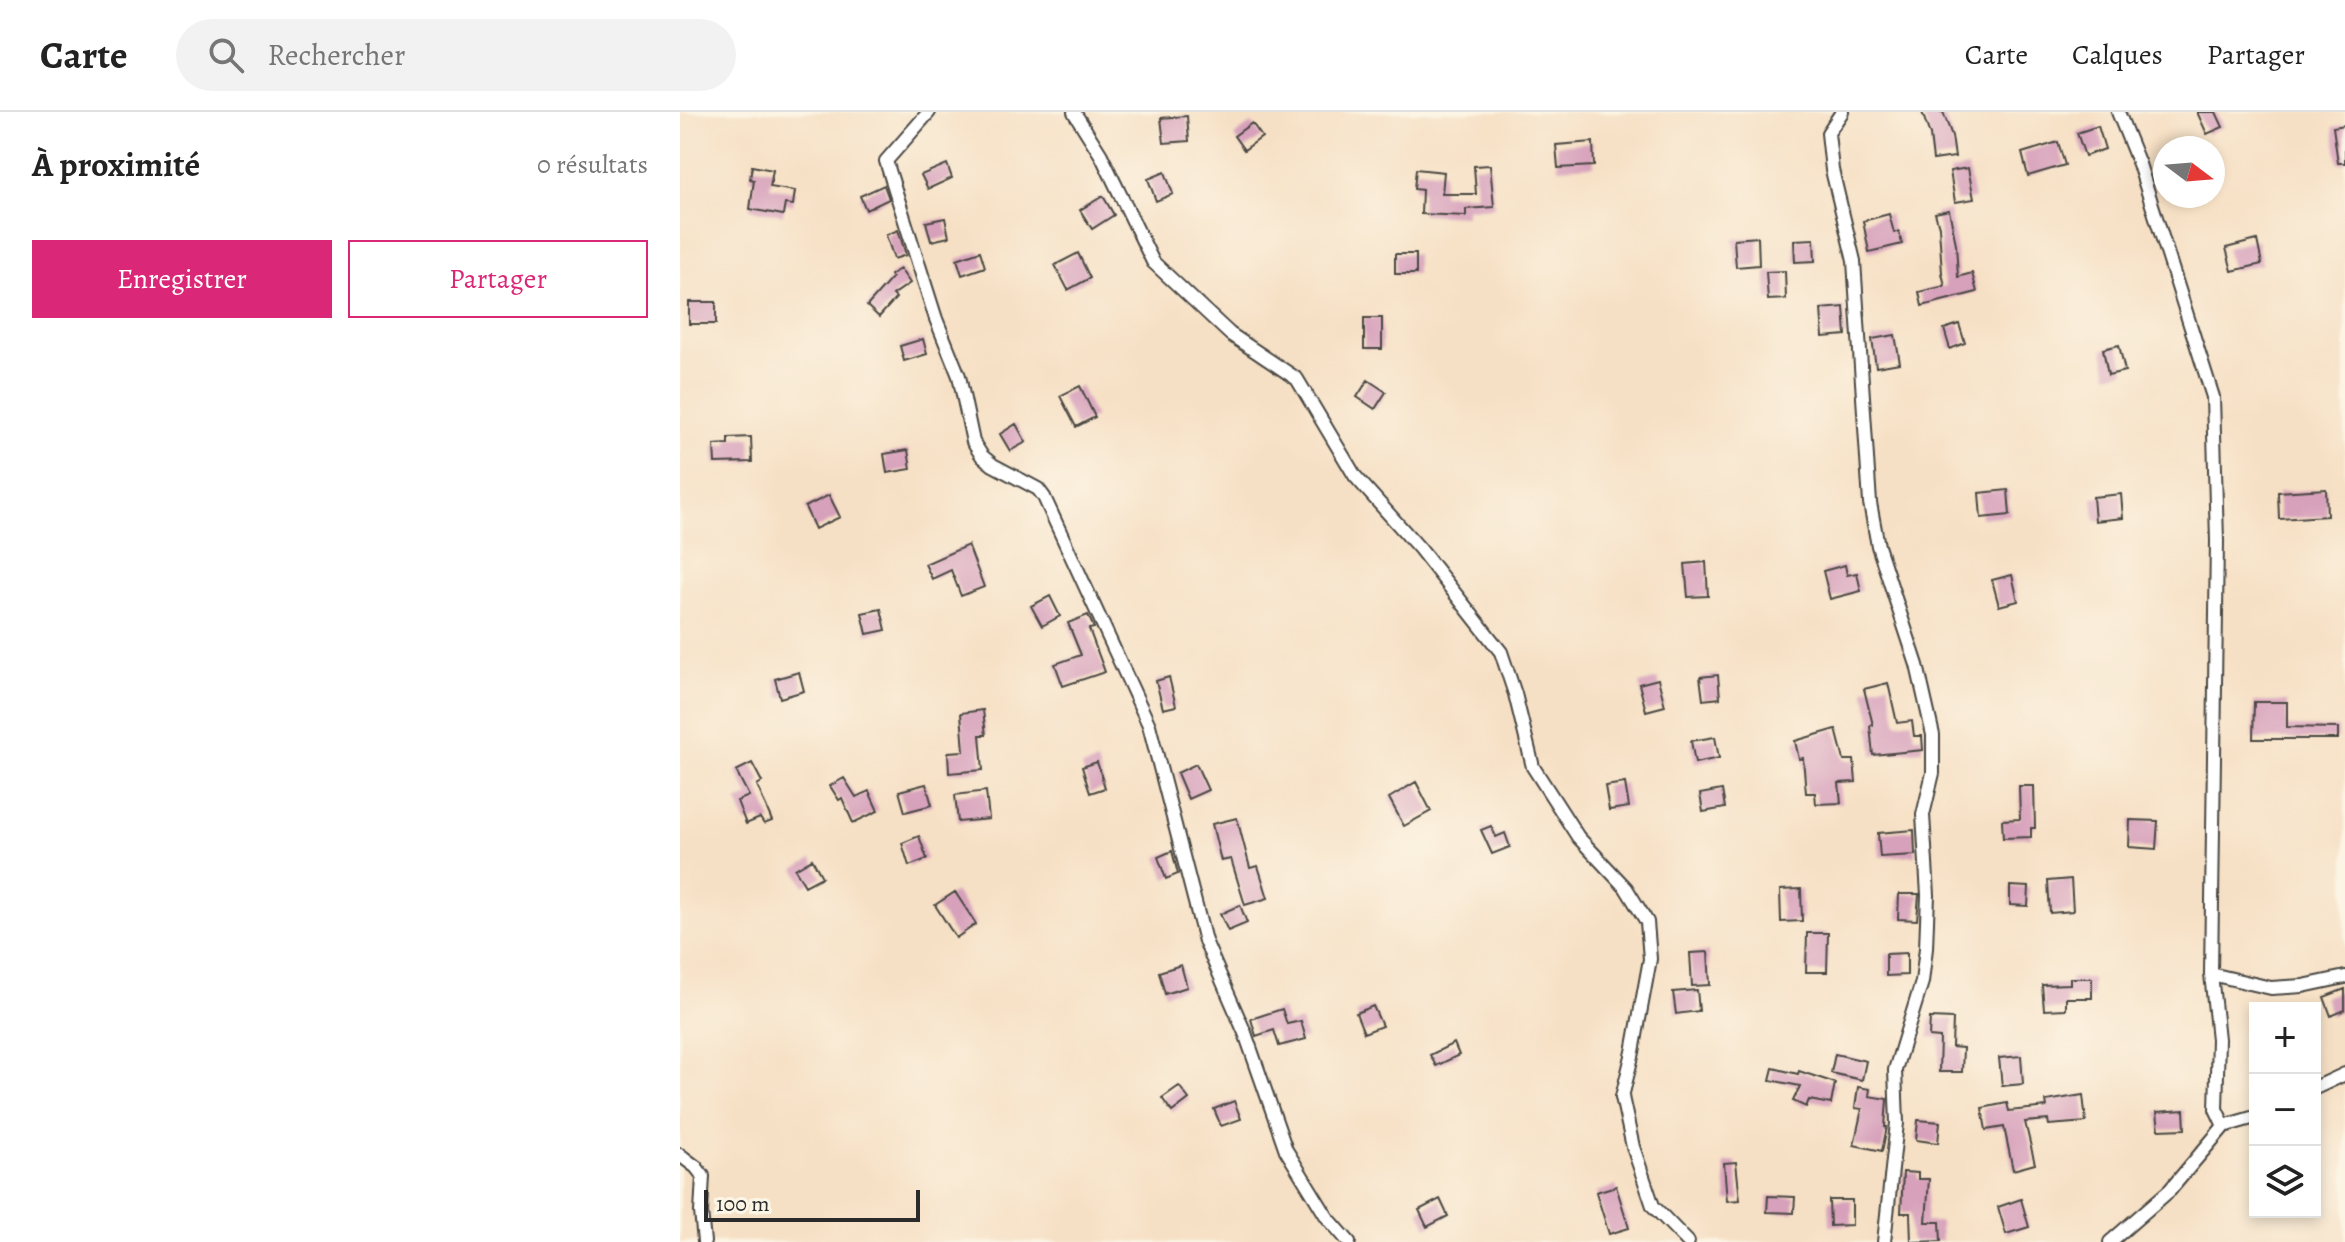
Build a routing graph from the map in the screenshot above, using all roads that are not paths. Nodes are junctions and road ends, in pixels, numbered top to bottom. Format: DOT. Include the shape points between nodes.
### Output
graph roads {
  1 [pos="929,112"];
  2 [pos="1074,112"];
  3 [pos="1842,112"];
  4 [pos="2118,112"];
  5 [pos="2211,974"];
  6 [pos="2345,977"];
  7 [pos="2345,1074"];
  8 [pos="2321,1085"];
  9 [pos="2249,1119"];
  10 [pos="2224,1126"];
  11 [pos="680,1155"];
  12 [pos="2115,1240"];
  13 [pos="704,1242"];
  14 [pos="1349,1242"];
  15 [pos="1688,1242"];
  16 [pos="1884,1242"];
  1 -- 14 [label="street" via="886,161 959,376 973,442 993,465 1044,497 1149,725 1205,941 1245,1033 1286,1150 1327,1217"];
  2 -- 15 [label="street" via="1153,262 1230,334 1297,379 1355,476 1501,652 1533,767 1578,837 1626,888 1647,922 1650,959 1622,1097 1653,1206"];
  3 -- 16 [label="street" via="1828,133 1854,261 1870,503 1933,735 1933,773 1923,815 1926,948 1922,982 1895,1070 1897,1123"];
  4 -- 5 [label="street" via="2213,397 2217,541"];
  5 -- 6 [label="street" via="2271,988"];
  5 -- 10 [label="street" via="2218,1039 2216,1109"];
  7 -- 8 [label="street"];
  9 -- 10 [label="street"];
  10 -- 12 [label="street" via="2170,1190"];
  11 -- 13 [label="street" via="703,1176"];
}
